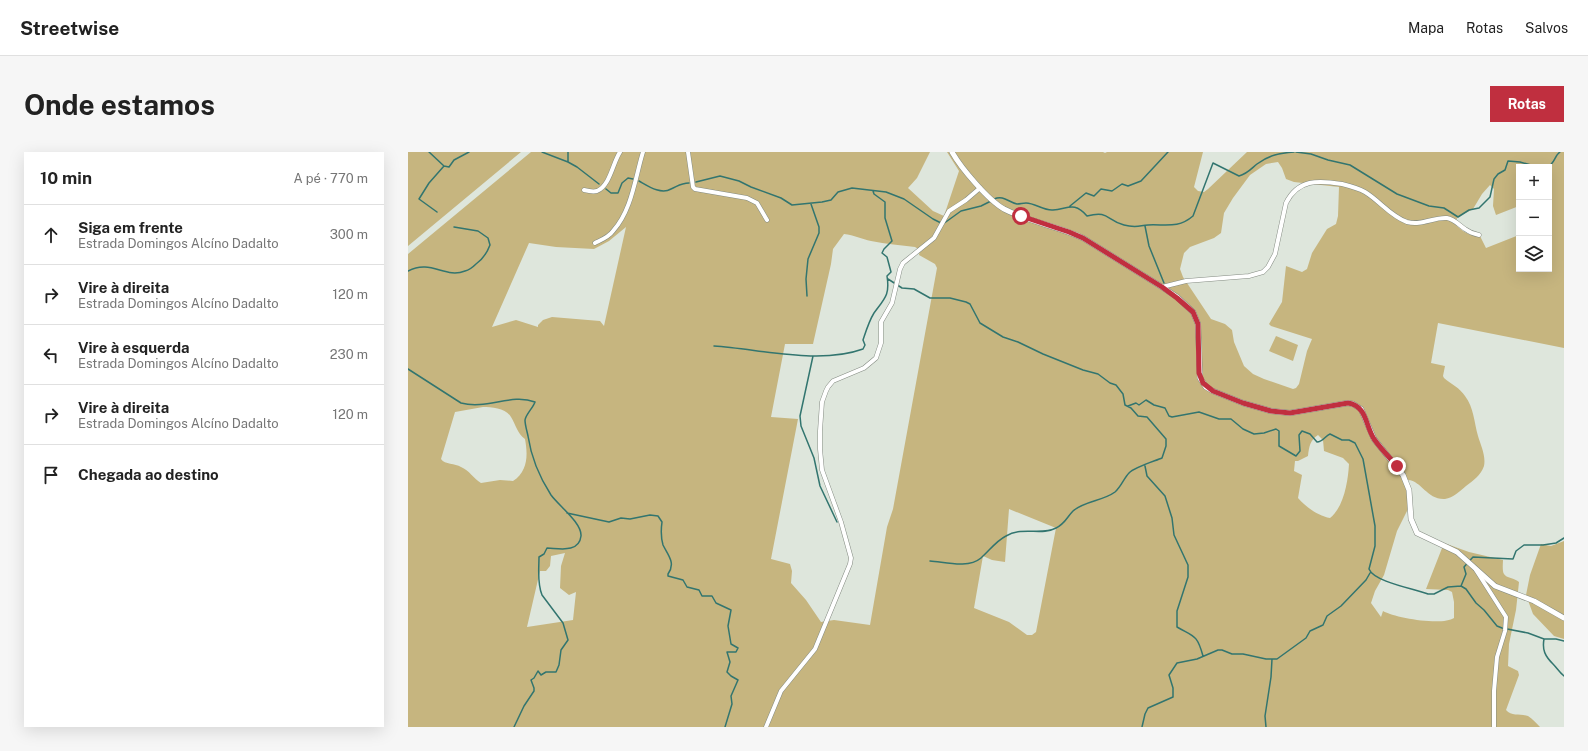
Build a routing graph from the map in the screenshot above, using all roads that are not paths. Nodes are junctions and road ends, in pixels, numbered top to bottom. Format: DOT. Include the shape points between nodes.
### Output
graph roads {
  1 [pos="620,152"];
  2 [pos="643,152"];
  3 [pos="688,152"];
  4 [pos="952,152"];
  5 [pos="980,188"];
  6 [pos="584,190"];
  7 [pos="767,220"];
  8 [pos="1479,235"];
  9 [pos="595,243"];
  10 [pos="1162,287"];
  11 [pos="1475,569"];
  12 [pos="1564,618"];
  13 [pos="766,727"];
  14 [pos="1494,727"];
  1 -- 6 [label="street" via="612,172 601,189 595,192"];
  2 -- 9 [label="street" via="623,215 614,231"];
  3 -- 7 [label="street" via="695,189 753,200"];
  4 -- 5 [label="street"];
  5 -- 10 [label="street" via="1005,209 1076,235"];
  5 -- 13 [label="street" via="949,211 934,238 901,266 894,297 881,322 881,343 876,358 864,368 833,381 826,391 822,402 820,431 822,470 841,522 851,558 850,564 815,649 781,691"];
  8 -- 10 [label="street" via="1471,233 1448,218 1424,223 1407,221 1384,208 1364,191 1332,183 1311,182 1290,195 1275,254 1263,272 1249,276 1186,281"];
  10 -- 11 [label="street" via="1193,312 1196,318 1199,373 1206,387 1226,397 1271,411 1290,413 1348,403 1357,406 1364,414 1374,439 1397,466 1407,483 1414,530 1424,538 1457,552"];
  11 -- 12 [label="street" via="1495,586 1534,601"];
  11 -- 14 [label="street" via="1506,617 1505,631 1497,657"];
}
